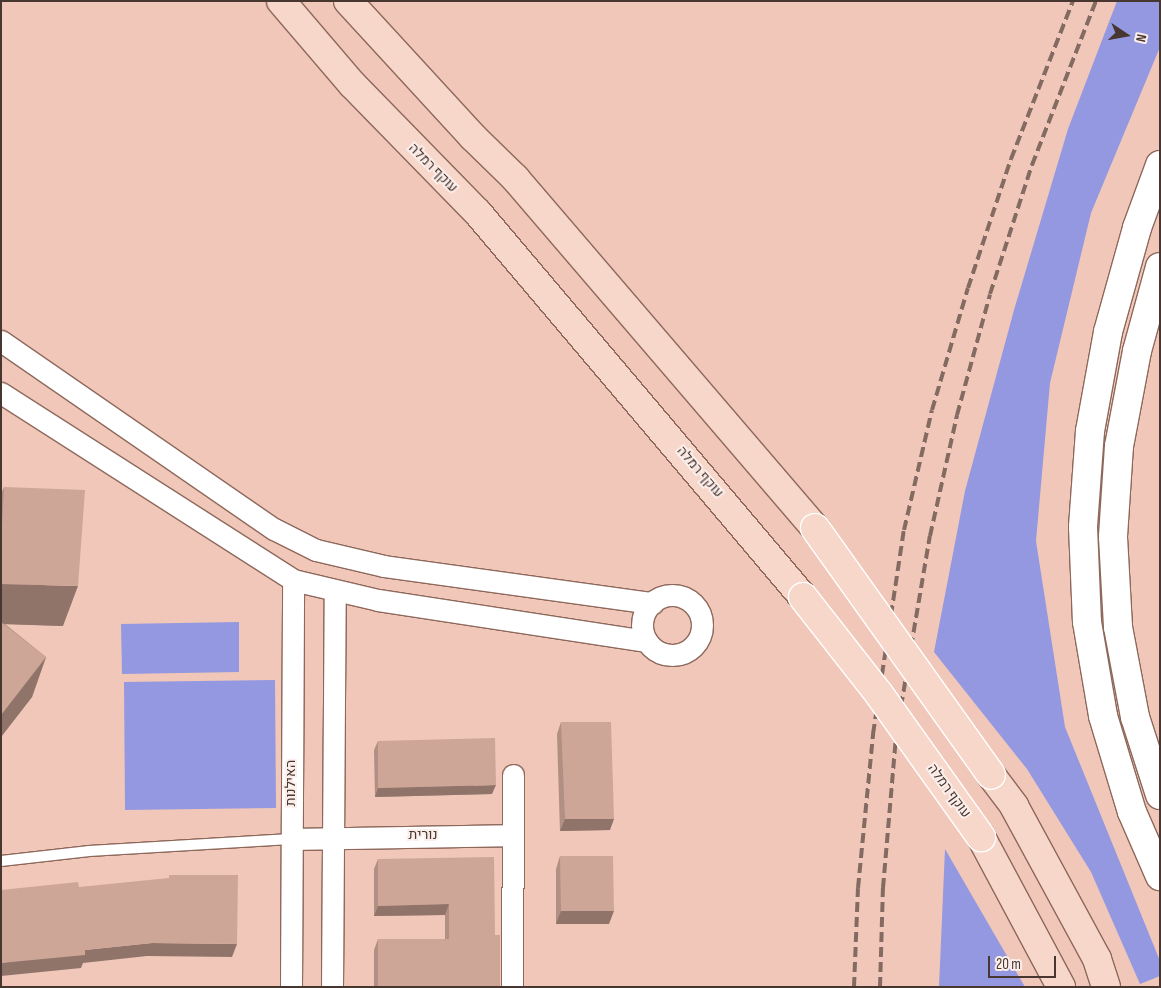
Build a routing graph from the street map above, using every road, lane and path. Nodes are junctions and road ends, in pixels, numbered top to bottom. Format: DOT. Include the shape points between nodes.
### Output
graph roads {
  1 [pos="281,1"];
  2 [pos="348,1"];
  3 [pos="1160,165"];
  4 [pos="1160,267"];
  5 [pos="1,341"];
  6 [pos="1,393"];
  7 [pos="293,580"];
  8 [pos="335,592"];
  9 [pos="652,603"];
  10 [pos="647,641"];
  11 [pos="513,775"];
  12 [pos="1160,795"];
  13 [pos="513,835"];
  14 [pos="332,836"];
  15 [pos="291,839"];
  16 [pos="1,861"];
  17 [pos="1160,876"];
  18 [pos="291,987"];
  19 [pos="332,987"];
  20 [pos="512,987"];
  21 [pos="1061,987"];
  22 [pos="1106,987"];
  1 -- 21 [label="main road, עוקף רמלה, bridge" via="352,84 478,213 803,597 879,694 981,837"];
  2 -- 22 [label="main road, bridge" via="390,50 515,178 815,528 1014,806 1092,950"];
  3 -- 17 [label="main road" via="1137,228 1108,332 1090,431 1083,527 1087,622 1103,716 1132,812"];
  4 -- 12 [label="main road" via="1136,351 1119,446 1113,537 1118,627 1135,717"];
  5 -- 9 [label="street" via="274,529 316,550 384,566"];
  6 -- 7 [label="street"];
  7 -- 8 [label="street"];
  7 -- 15 [label="street, האילנות"];
  8 -- 10 [label="street"];
  8 -- 14 [label="street"];
  9 -- 10 [label="street" via="642,621"];
  9 -- 10 [label="street" via="669,595 688,599 700,614 701,633 690,649 672,655 662,653"];
  11 -- 13 [label="street"];
  13 -- 14 [label="street, נורית"];
  13 -- 20 [label="street"];
  14 -- 15 [label="street, נורית"];
  14 -- 19 [label="street"];
  15 -- 16 [label="lane" via="98,850"];
  15 -- 18 [label="street, האילנות"];
}
